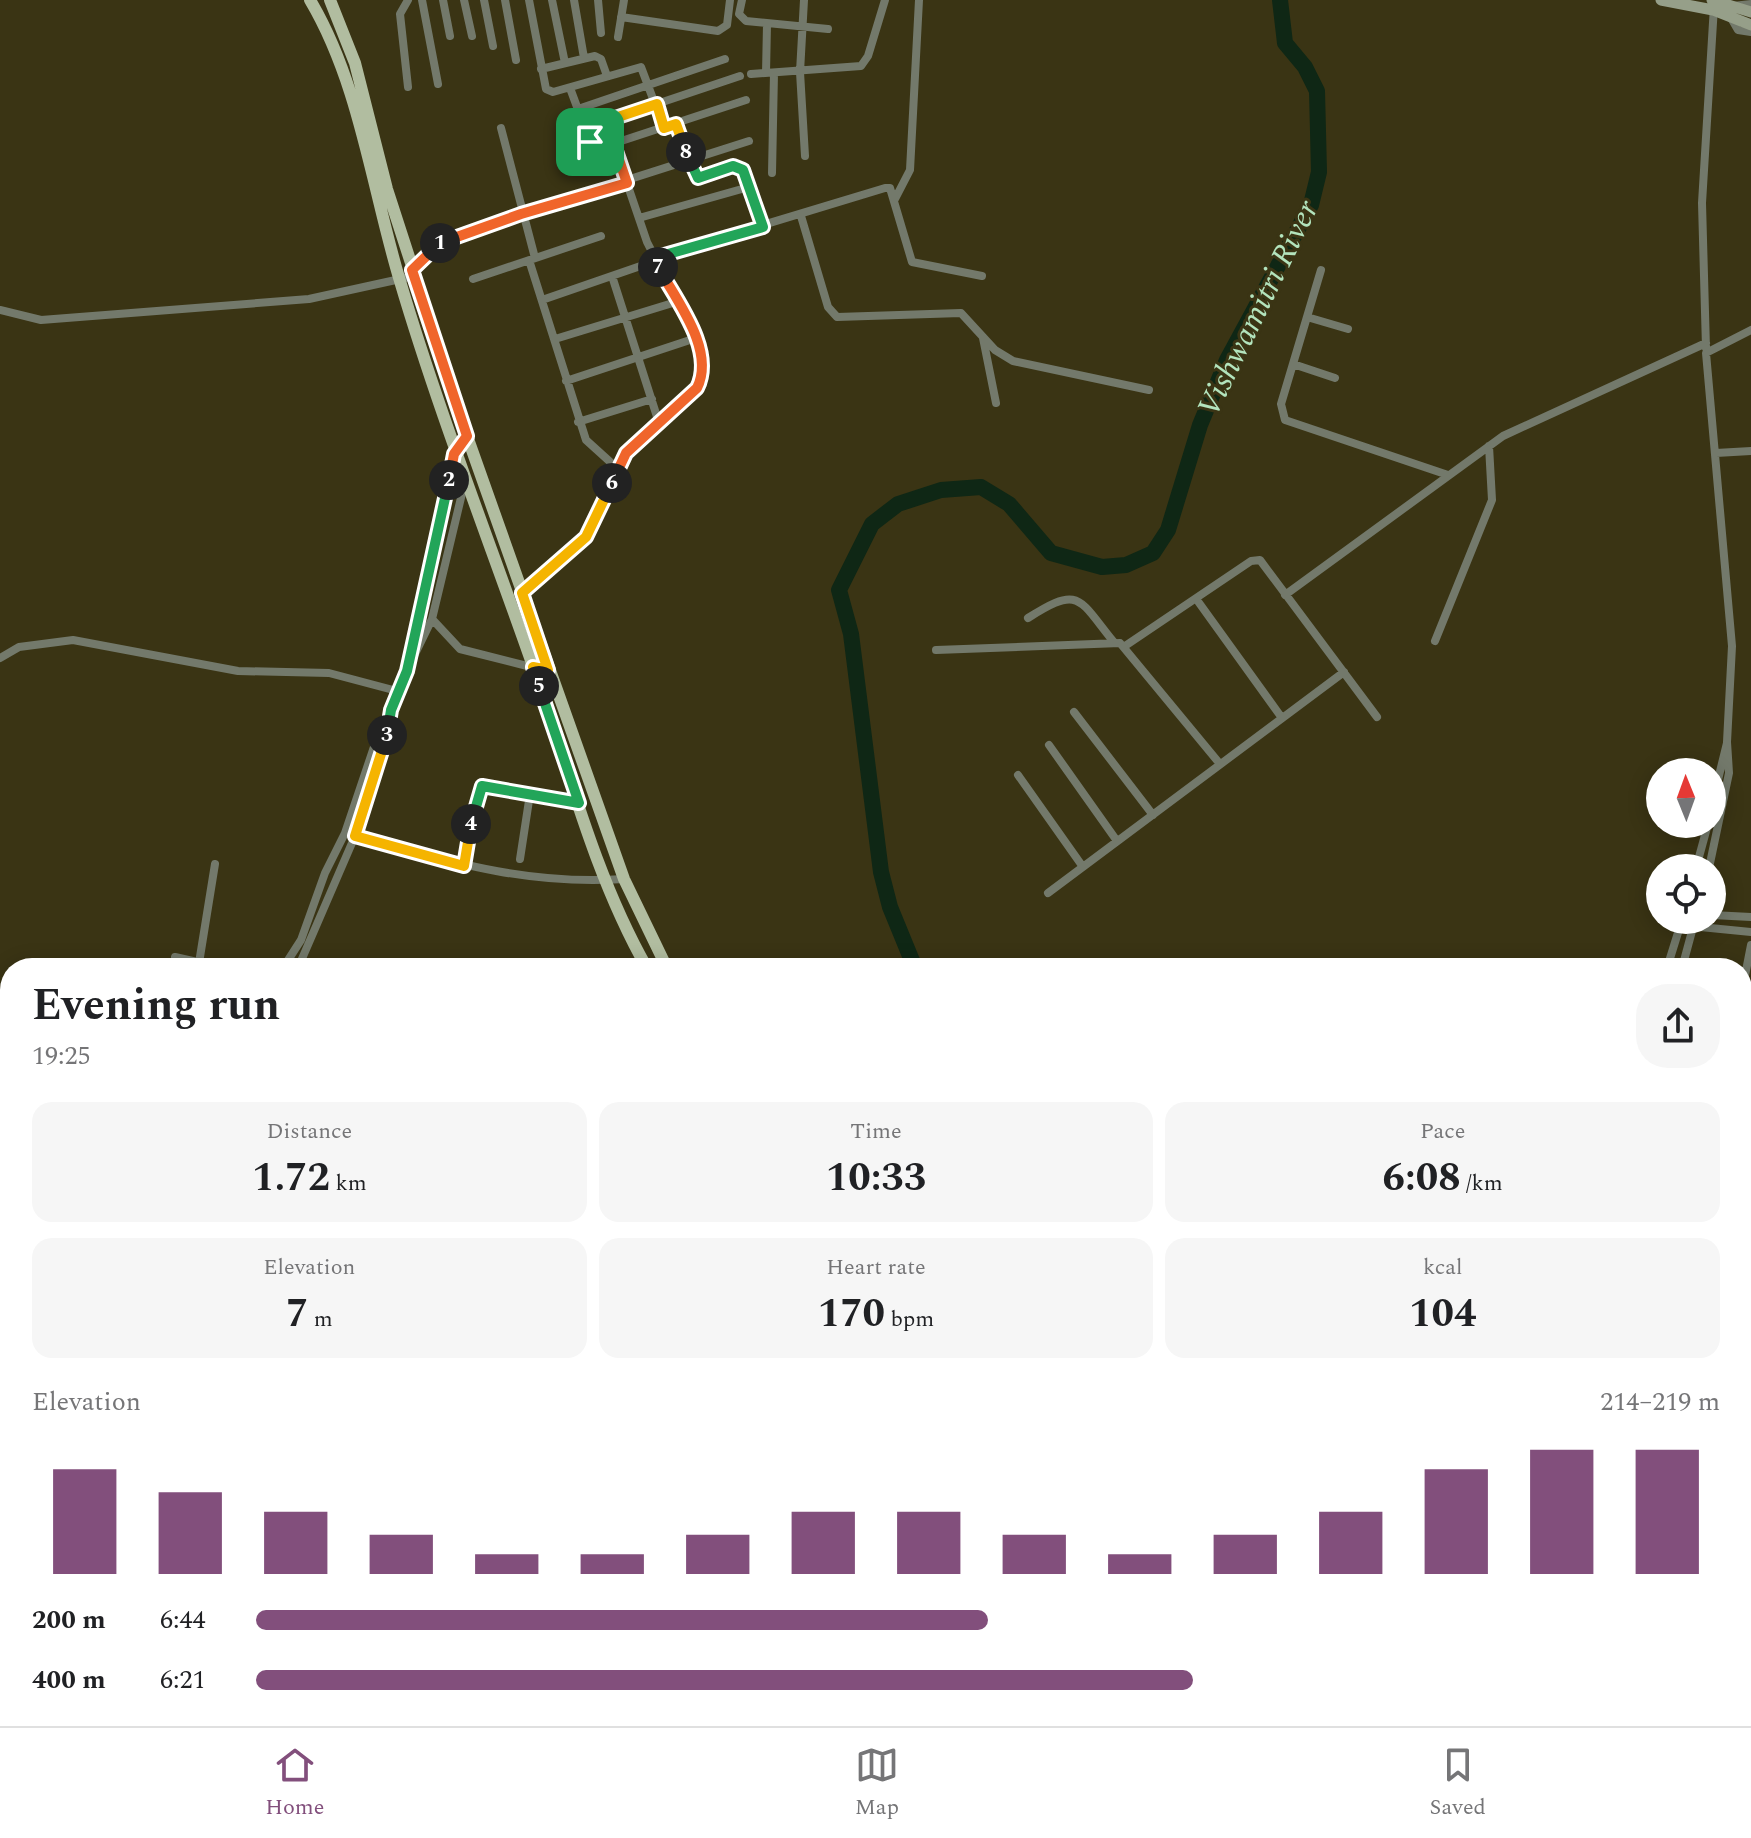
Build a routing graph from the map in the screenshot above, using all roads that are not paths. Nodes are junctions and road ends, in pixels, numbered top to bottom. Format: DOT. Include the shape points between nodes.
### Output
graph roads {
  1 [pos="310,0"];
  2 [pos="330,0"];
  3 [pos="408,0"];
  4 [pos="422,0"];
  5 [pos="443,0"];
  6 [pos="464,0"];
  7 [pos="484,0"];
  8 [pos="505,0"];
  9 [pos="529,0"];
  10 [pos="552,0"];
  11 [pos="574,0"];
  12 [pos="598,0"];
  13 [pos="624,0"];
  14 [pos="730,0"];
  15 [pos="742,0"];
  16 [pos="804,0"];
  17 [pos="885,0"];
  18 [pos="919,0"];
  19 [pos="1661,0"];
  20 [pos="1714,4"];
  21 [pos="1751,9"];
  22 [pos="1731,12"];
  23 [pos="621,17"];
  24 [pos="767,24"];
  25 [pos="1751,25"];
  26 [pos="803,27"];
  27 [pos="828,29"];
  28 [pos="1751,32"];
  29 [pos="601,33"];
  30 [pos="450,36"];
  31 [pos="472,36"];
  32 [pos="618,37"];
  33 [pos="493,46"];
  34 [pos="584,58"];
  35 [pos="725,59"];
  36 [pos="516,60"];
  37 [pos="565,63"];
  38 [pos="541,69"];
  39 [pos="800,72"];
  40 [pos="770,73"];
  41 [pos="751,74"];
  42 [pos="607,76"];
  43 [pos="740,76"];
  44 [pos="438,84"];
  45 [pos="649,85"];
  46 [pos="408,87"];
  47 [pos="570,88"];
  48 [pos="746,100"];
  49 [pos="657,104"];
  50 [pos="578,109"];
  51 [pos="676,124"];
  52 [pos="501,128"];
  53 [pos="585,128"];
  54 [pos="664,128"];
  55 [pos="749,141"];
  56 [pos="614,145"];
  57 [pos="805,156"];
  58 [pos="690,160"];
  59 [pos="772,173"];
  60 [pos="627,183"];
  61 [pos="749,187"];
  62 [pos="895,199"];
  63 [pos="521,214"];
  64 [pos="801,216"];
  65 [pos="639,218"];
  66 [pos="763,227"];
  67 [pos="601,236"];
  68 [pos="532,259"];
  69 [pos="654,260"];
  70 [pos="1321,270"];
  71 [pos="413,273"];
  72 [pos="612,276"];
  73 [pos="982,276"];
  74 [pos="473,279"];
  75 [pos="399,280"];
  76 [pos="542,300"];
  77 [pos="676,302"];
  78 [pos="0,310"];
  79 [pos="625,317"];
  80 [pos="1307,317"];
  81 [pos="1348,329"];
  82 [pos="1751,330"];
  83 [pos="982,337"];
  84 [pos="696,338"];
  85 [pos="555,339"];
  86 [pos="1706,343"];
  87 [pos="1706,353"];
  88 [pos="638,357"];
  89 [pos="1293,364"];
  90 [pos="1335,378"];
  91 [pos="566,381"];
  92 [pos="1149,390"];
  93 [pos="652,399"];
  94 [pos="996,403"];
  95 [pos="578,422"];
  96 [pos="659,423"];
  97 [pos="467,436"];
  98 [pos="1489,446"];
  99 [pos="1751,451"];
  100 [pos="1716,453"];
  101 [pos="454,454"];
  102 [pos="618,469"];
  103 [pos="1448,475"];
  104 [pos="465,480"];
  105 [pos="522,593"];
  106 [pos="1285,595"];
  107 [pos="1197,600"];
  108 [pos="1028,618"];
  109 [pos="432,619"];
  110 [pos="1113,641"];
  111 [pos="1435,641"];
  112 [pos="1125,646"];
  113 [pos="936,650"];
  114 [pos="0,658"];
  115 [pos="533,667"];
  116 [pos="548,670"];
  117 [pos="407,671"];
  118 [pos="1344,672"];
  119 [pos="397,691"];
  120 [pos="391,710"];
  121 [pos="1074,712"];
  122 [pos="1377,717"];
  123 [pos="1282,718"];
  124 [pos="1727,742"];
  125 [pos="1049,745"];
  126 [pos="1723,758"];
  127 [pos="1220,764"];
  128 [pos="1018,775"];
  129 [pos="530,794"];
  130 [pos="579,803"];
  131 [pos="1153,815"];
  132 [pos="345,833"];
  133 [pos="355,836"];
  134 [pos="1117,841"];
  135 [pos="1712,854"];
  136 [pos="520,859"];
  137 [pos="215,864"];
  138 [pos="464,866"];
  139 [pos="1083,867"];
  140 [pos="624,879"];
  141 [pos="608,880"];
  142 [pos="1048,893"];
  143 [pos="1726,916"];
  144 [pos="1751,917"];
  145 [pos="1726,928"];
  146 [pos="1751,932"];
  147 [pos="1678,934"];
  148 [pos="1691,934"];
  149 [pos="175,957"];
  150 [pos="179,958"];
  151 [pos="200,958"];
  152 [pos="291,958"];
  153 [pos="302,958"];
  154 [pos="641,958"];
  155 [pos="662,958"];
  156 [pos="1670,958"];
  157 [pos="1685,958"];
  1 -- 75 [label="main road" via="344,77"];
  2 -- 71 [label="main road" via="355,63"];
  3 -- 46 [label="street" via="400,14"];
  4 -- 44 [label="street"];
  5 -- 30 [label="street"];
  6 -- 31 [label="street"];
  7 -- 33 [label="street"];
  8 -- 36 [label="street"];
  9 -- 38 [label="street"];
  10 -- 37 [label="street"];
  11 -- 34 [label="street"];
  12 -- 29 [label="street"];
  13 -- 23 [label="street"];
  14 -- 23 [label="street" via="727,25 718,31"];
  15 -- 24 [label="street" via="740,18"];
  16 -- 26 [label="street"];
  17 -- 39 [label="street" via="861,66"];
  18 -- 62 [label="street" via="910,170"];
  19 -- 20 [label="street"];
  20 -- 22 [label="street"];
  20 -- 86 [label="street" via="1702,203"];
  21 -- 22 [label="street"];
  22 -- 25 [label="street"];
  22 -- 28 [label="street" via="1738,30"];
  23 -- 32 [label="street"];
  24 -- 26 [label="street"];
  24 -- 40 [label="street"];
  26 -- 27 [label="street"];
  26 -- 39 [label="street"];
  34 -- 37 [label="street"];
  34 -- 42 [label="street" via="599,56"];
  35 -- 45 [label="street"];
  37 -- 38 [label="street"];
  38 -- 47 [label="street" via="549,91"];
  39 -- 40 [label="street"];
  39 -- 57 [label="street"];
  40 -- 41 [label="street"];
  40 -- 59 [label="street"];
  42 -- 45 [label="street" via="641,67"];
  42 -- 47 [label="street"];
  43 -- 49 [label="street"];
  45 -- 49 [label="street"];
  45 -- 50 [label="street"];
  47 -- 50 [label="street"];
  48 -- 51 [label="street"];
  49 -- 53 [label="street"];
  49 -- 54 [label="street"];
  50 -- 53 [label="street"];
  51 -- 54 [label="street"];
  51 -- 58 [label="street"];
  52 -- 63 [label="street"];
  53 -- 56 [label="street" via="590,142"];
  54 -- 56 [label="street"];
  55 -- 58 [label="street"];
  56 -- 60 [label="street"];
  58 -- 60 [label="street"];
  58 -- 61 [label="street" via="698,178 738,166"];
  60 -- 63 [label="street"];
  60 -- 65 [label="street"];
  61 -- 65 [label="street"];
  61 -- 66 [label="street"];
  62 -- 64 [label="street" via="885,188"];
  62 -- 73 [label="street" via="912,262"];
  63 -- 68 [label="street"];
  63 -- 71 [label="street" via="443,240"];
  64 -- 66 [label="street"];
  64 -- 83 [label="street" via="832,314 842,320 954,312 967,318"];
  65 -- 69 [label="street"];
  66 -- 69 [label="street"];
  67 -- 68 [label="street"];
  68 -- 74 [label="street"];
  68 -- 76 [label="street"];
  69 -- 72 [label="street"];
  69 -- 77 [label="street"];
  70 -- 80 [label="street"];
  71 -- 75 [label="street"];
  71 -- 97 [label="main road"];
  72 -- 76 [label="street"];
  72 -- 79 [label="street"];
  75 -- 78 [label="street" via="309,299 102,316 41,320"];
  75 -- 101 [label="main road"];
  76 -- 85 [label="street"];
  77 -- 79 [label="street"];
  77 -- 84 [label="street"];
  79 -- 85 [label="street"];
  79 -- 88 [label="street"];
  80 -- 81 [label="street"];
  80 -- 89 [label="street"];
  82 -- 87 [label="street"];
  83 -- 92 [label="street" via="1013,361"];
  83 -- 94 [label="street"];
  84 -- 88 [label="street"];
  84 -- 96 [label="street" via="703,376"];
  85 -- 91 [label="street"];
  86 -- 87 [label="street"];
  86 -- 98 [label="street" via="1526,424"];
  87 -- 100 [label="street"];
  88 -- 91 [label="street"];
  88 -- 93 [label="street"];
  89 -- 90 [label="street"];
  89 -- 103 [label="street" via="1281,404 1285,420"];
  91 -- 95 [label="street"];
  93 -- 95 [label="street"];
  93 -- 96 [label="street"];
  95 -- 102 [label="street" via="586,440"];
  96 -- 102 [label="street" via="626,453"];
  97 -- 101 [label="street"];
  97 -- 105 [label="main road"];
  98 -- 103 [label="street"];
  98 -- 111 [label="street" via="1492,500"];
  99 -- 100 [label="street"];
  100 -- 124 [label="street" via="1732,646"];
  101 -- 104 [label="main road"];
  101 -- 117 [label="street"];
  102 -- 105 [label="street" via="586,537"];
  103 -- 106 [label="street"];
  104 -- 109 [label="street"];
  104 -- 115 [label="main road"];
  105 -- 116 [label="main road"];
  106 -- 107 [label="street" via="1260,560"];
  106 -- 118 [label="street"];
  107 -- 112 [label="street"];
  107 -- 123 [label="street"];
  108 -- 110 [label="street" via="1059,598 1070,599 1082,603"];
  109 -- 115 [label="street" via="460,649"];
  109 -- 117 [label="street"];
  110 -- 112 [label="street"];
  110 -- 113 [label="street"];
  112 -- 127 [label="street"];
  114 -- 119 [label="street" via="19,647 73,640 238,671 329,673"];
  115 -- 116 [label="street"];
  115 -- 130 [label="main road"];
  116 -- 140 [label="main road"];
  117 -- 119 [label="street"];
  118 -- 122 [label="street"];
  118 -- 123 [label="street"];
  119 -- 120 [label="street"];
  120 -- 132 [label="street"];
  120 -- 133 [label="street"];
  121 -- 131 [label="street"];
  123 -- 127 [label="street"];
  124 -- 126 [label="street"];
  124 -- 135 [label="street" via="1729,773"];
  125 -- 134 [label="street"];
  127 -- 131 [label="street"];
  128 -- 139 [label="street"];
  129 -- 130 [label="street"];
  129 -- 136 [label="street"];
  129 -- 138 [label="street" via="479,788"];
  130 -- 141 [label="main road"];
  131 -- 134 [label="street"];
  132 -- 133 [label="street"];
  132 -- 152 [label="street"];
  133 -- 138 [label="street"];
  133 -- 153 [label="street"];
  134 -- 139 [label="street"];
  137 -- 151 [label="street"];
  138 -- 141 [label="street" via="534,878"];
  139 -- 142 [label="street"];
  140 -- 141 [label="street"];
  140 -- 155 [label="main road"];
  141 -- 154 [label="main road"];
  143 -- 144 [label="street"];
  145 -- 146 [label="street"];
  147 -- 156 [label="street"];
  148 -- 157 [label="street"];
  149 -- 150 [label="street"];
}
